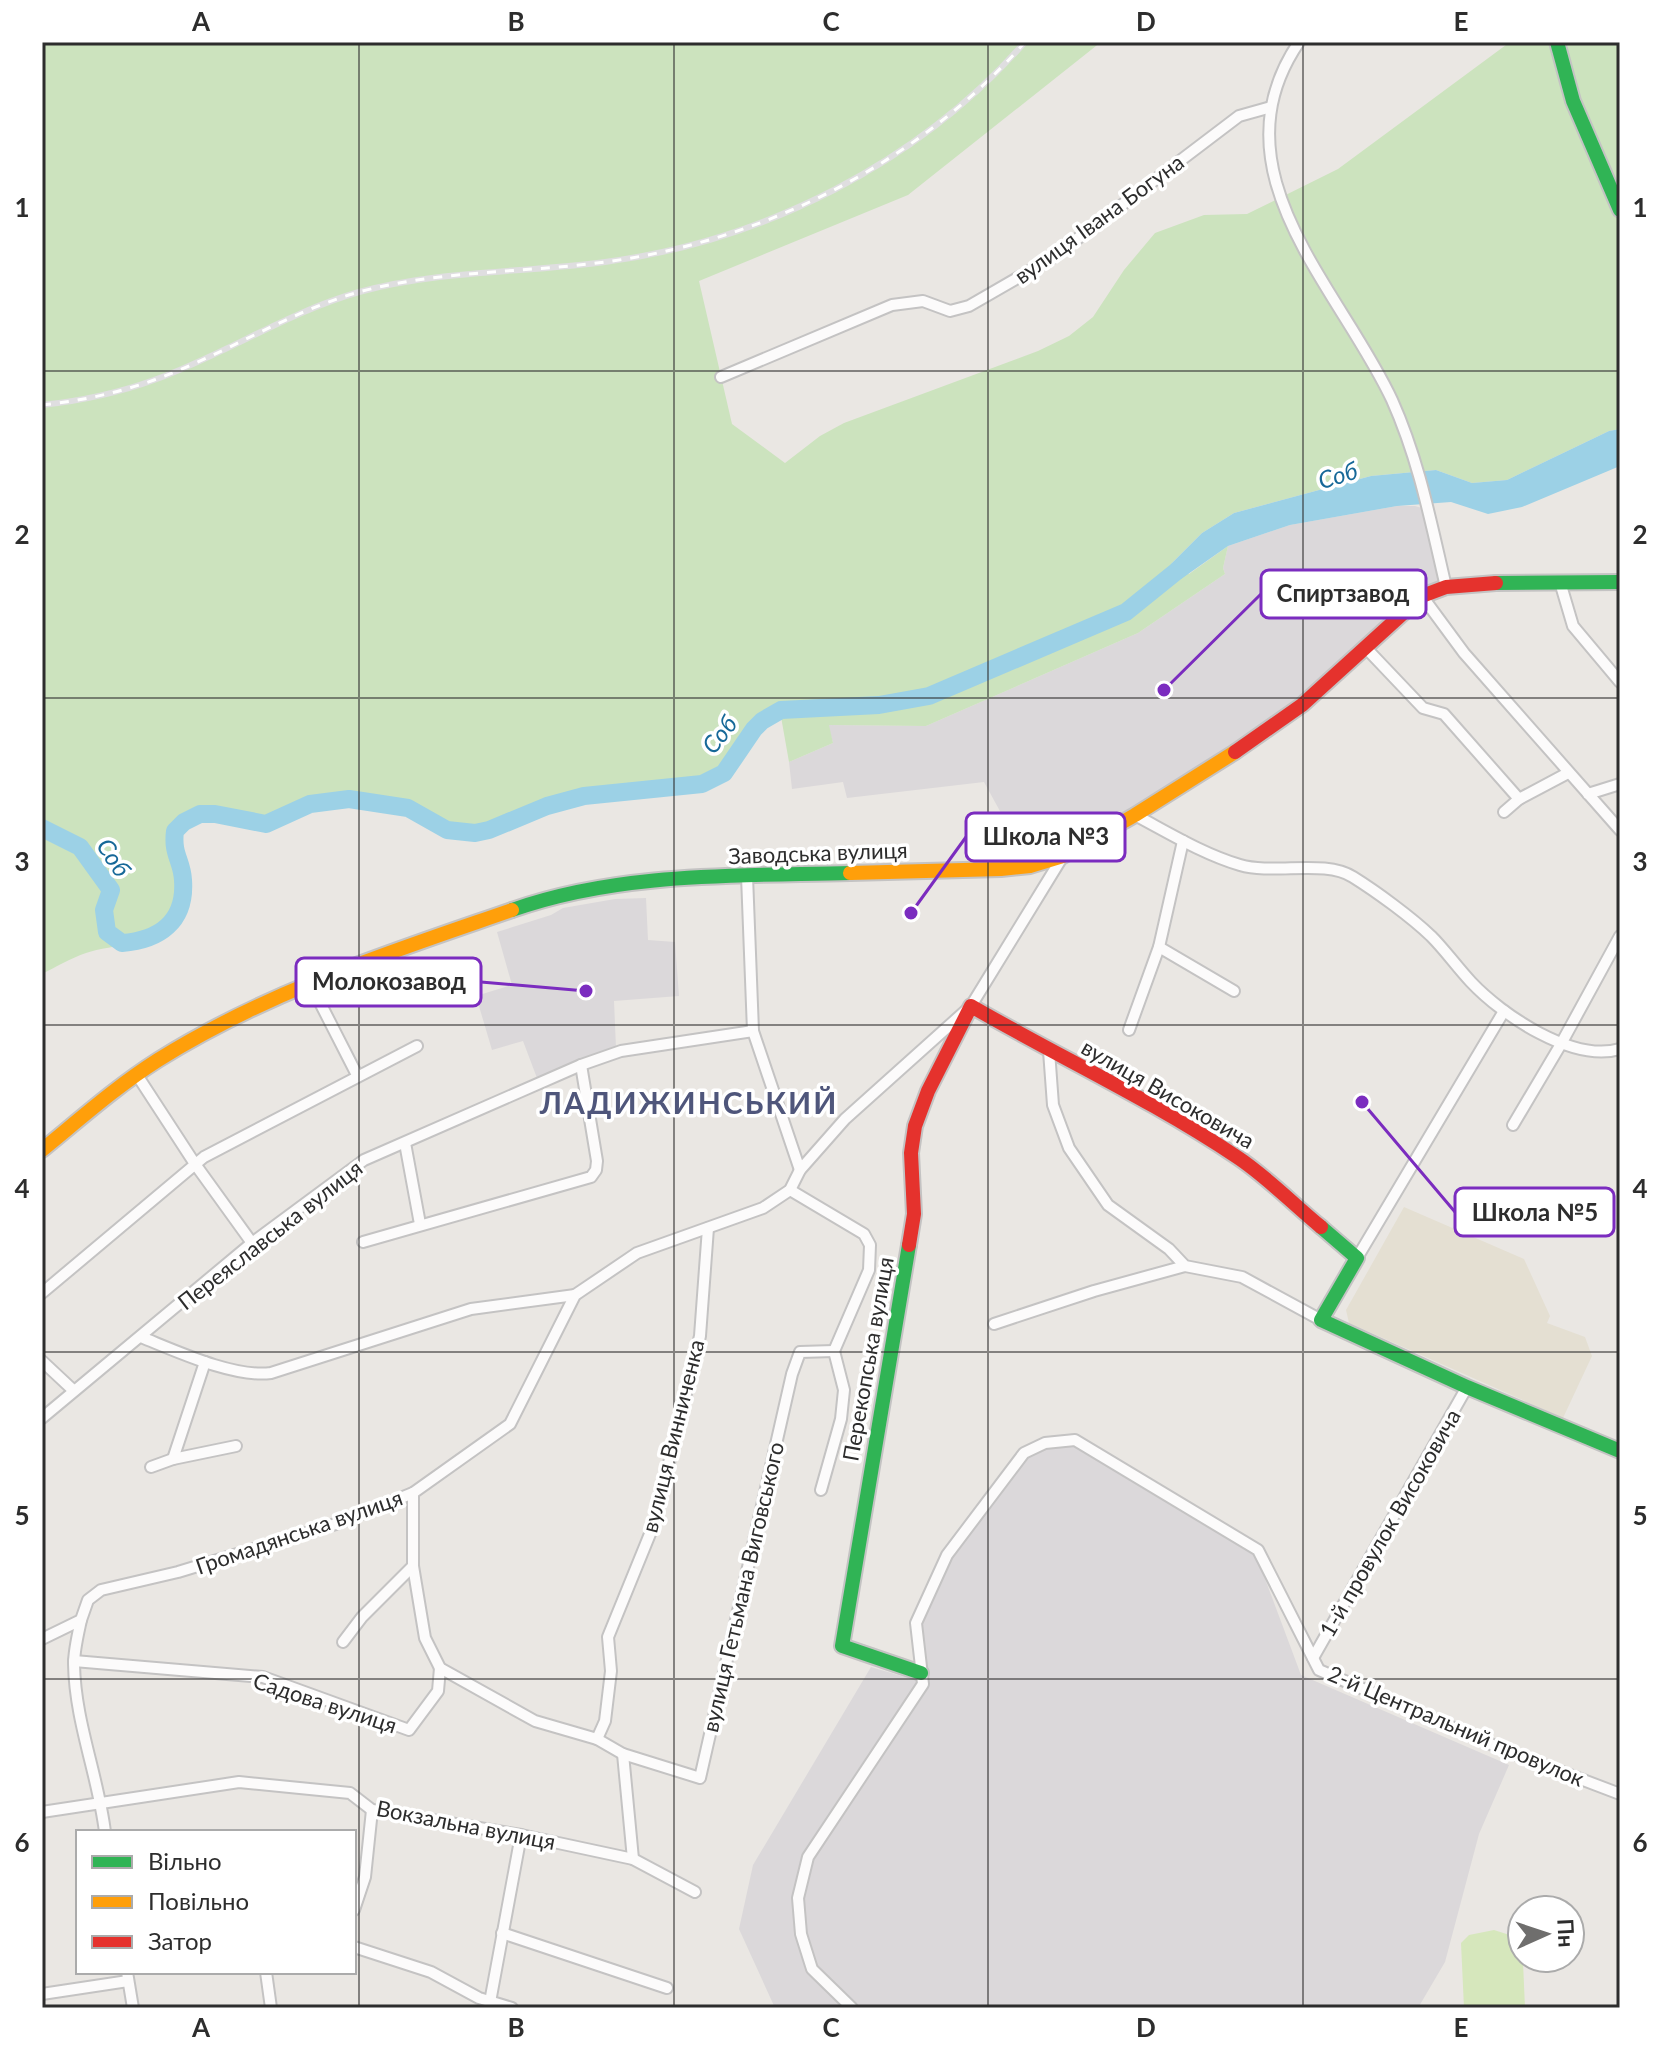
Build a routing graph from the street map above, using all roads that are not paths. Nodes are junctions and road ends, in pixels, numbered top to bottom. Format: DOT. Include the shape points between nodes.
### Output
graph roads {
  1 [pos="1299,42"];
  2 [pos="1557,42"];
  3 [pos="1271,107"];
  4 [pos="1620,210"];
  5 [pos="721,377"];
  6 [pos="1560,582"];
  7 [pos="1620,582"];
  8 [pos="1446,587"];
  9 [pos="1422,596"];
  10 [pos="1365,647"];
  11 [pos="1620,682"];
  12 [pos="1568,773"];
  13 [pos="1620,784"];
  14 [pos="1588,794"];
  15 [pos="1519,799"];
  16 [pos="1504,812"];
  17 [pos="1135,815"];
  18 [pos="1620,830"];
  19 [pos="1183,841"];
  20 [pos="1063,856"];
  21 [pos="747,876"];
  22 [pos="1620,936"];
  23 [pos="1159,947"];
  24 [pos="310,983"];
  25 [pos="1234,991"];
  26 [pos="971,1006"];
  27 [pos="1504,1011"];
  28 [pos="1129,1030"];
  29 [pos="753,1031"];
  30 [pos="1561,1044"];
  31 [pos="417,1046"];
  32 [pos="1620,1049"];
  33 [pos="1049,1051"];
  34 [pos="581,1065"];
  35 [pos="137,1075"];
  36 [pos="357,1075"];
  37 [pos="1513,1125"];
  38 [pos="405,1143"];
  39 [pos="42,1150"];
  40 [pos="195,1164"];
  41 [pos="800,1170"];
  42 [pos="790,1190"];
  43 [pos="420,1224"];
  44 [pos="708,1228"];
  45 [pos="363,1242"];
  46 [pos="252,1243"];
  47 [pos="1357,1258"];
  48 [pos="1185,1266"];
  49 [pos="42,1293"];
  50 [pos="575,1295"];
  51 [pos="1321,1320"];
  52 [pos="994,1324"];
  53 [pos="141,1337"];
  54 [pos="834,1351"];
  55 [pos="42,1361"];
  56 [pos="205,1362"];
  57 [pos="1467,1387"];
  58 [pos="73,1390"];
  59 [pos="42,1418"];
  60 [pos="236,1446"];
  61 [pos="1620,1451"];
  62 [pos="173,1459"];
  63 [pos="151,1467"];
  64 [pos="821,1490"];
  65 [pos="413,1493"];
  66 [pos="413,1566"];
  67 [pos="81,1620"];
  68 [pos="42,1639"];
  69 [pos="343,1642"];
  70 [pos="1313,1658"];
  71 [pos="74,1661"];
  72 [pos="440,1668"];
  73 [pos="921,1673"];
  74 [pos="597,1739"];
  75 [pos="623,1754"];
  76 [pos="1620,1794"];
  77 [pos="101,1803"];
  78 [pos="372,1810"];
  79 [pos="42,1812"];
  80 [pos="105,1830"];
  81 [pos="521,1835"];
  82 [pos="633,1859"];
  83 [pos="695,1892"];
  84 [pos="356,1904"];
  85 [pos="502,1933"];
  86 [pos="356,1948"];
  87 [pos="266,1974"];
  88 [pos="127,1976"];
  89 [pos="667,1988"];
  90 [pos="42,1994"];
  91 [pos="483,2003"];
  92 [pos="133,2008"];
  93 [pos="271,2008"];
  94 [pos="512,2008"];
  95 [pos="852,2008"];
  1 -- 3 [label="street" via="1277,81"];
  2 -- 4 [label="main road" via="1573,101"];
  3 -- 5 [label="street, вулиця Івана Богуна" via="1239,116 1052,258 969,306 950,311 923,301 892,305"];
  3 -- 8 [label="street" via="1272,162 1288,218 1375,368 1416,458"];
  6 -- 7 [label="main road, Заводська вулиця"];
  6 -- 8 [label="main road, Заводська вулиця"];
  6 -- 11 [label="street" via="1573,626"];
  8 -- 9 [label="main road, Заводська вулиця"];
  9 -- 10 [label="main road, Заводська вулиця"];
  9 -- 12 [label="street"];
  10 -- 15 [label="street" via="1423,708 1444,714"];
  10 -- 17 [label="main road, Заводська вулиця" via="1277,725"];
  12 -- 14 [label="street"];
  12 -- 15 [label="street"];
  13 -- 14 [label="street"];
  14 -- 18 [label="street"];
  15 -- 16 [label="street"];
  17 -- 19 [label="street"];
  17 -- 20 [label="main road, Заводська вулиця"];
  19 -- 23 [label="street"];
  19 -- 27 [label="street" via="1241,866 1335,869 1351,875 1430,935 1472,984"];
  20 -- 21 [label="main road, Заводська вулиця" via="1001,869"];
  20 -- 26 [label="street"];
  21 -- 24 [label="main road, Заводська вулиця" via="568,891"];
  21 -- 29 [label="street"];
  22 -- 30 [label="street"];
  23 -- 25 [label="street"];
  23 -- 28 [label="street"];
  24 -- 35 [label="main road, Заводська вулиця" via="172,1051"];
  24 -- 36 [label="street"];
  26 -- 33 [label="main road, вулиця Високовича"];
  26 -- 41 [label="street" via="860,1105"];
  26 -- 73 [label="main road, Перекопська вулиця" via="915,1123 910,1163 913,1224 842,1646"];
  27 -- 30 [label="street"];
  27 -- 47 [label="street"];
  29 -- 34 [label="street, Переяславська вулиця" via="621,1051"];
  29 -- 41 [label="street"];
  30 -- 32 [label="street"];
  30 -- 37 [label="street"];
  31 -- 36 [label="street"];
  33 -- 47 [label="main road, вулиця Високовича" via="1239,1158"];
  33 -- 48 [label="street" via="1053,1105 1069,1148 1108,1205"];
  34 -- 38 [label="street, Переяславська вулиця"];
  34 -- 43 [label="street" via="597,1161 591,1177"];
  35 -- 39 [label="main road, Заводська вулиця"];
  35 -- 40 [label="street"];
  36 -- 40 [label="street"];
  38 -- 43 [label="street"];
  38 -- 46 [label="street, Переяславська вулиця" via="349,1169"];
  40 -- 46 [label="street"];
  40 -- 49 [label="street"];
  41 -- 42 [label="street"];
  42 -- 44 [label="street, Громадянська вулиця" via="763,1208"];
  42 -- 54 [label="street" via="864,1234 870,1245 869,1270"];
  43 -- 45 [label="street"];
  44 -- 50 [label="street, Громадянська вулиця" via="637,1253"];
  44 -- 74 [label="street, вулиця Винниченка" via="700,1336 654,1524 608,1637 611,1671 605,1721"];
  46 -- 53 [label="street, Переяславська вулиця"];
  47 -- 51 [label="main road"];
  48 -- 51 [label="street" via="1242,1277"];
  48 -- 52 [label="street"];
  50 -- 56 [label="street" via="471,1309 271,1373"];
  50 -- 65 [label="street, Громадянська вулиця" via="510,1424"];
  51 -- 57 [label="main road"];
  53 -- 56 [label="street"];
  53 -- 58 [label="street, Переяславська вулиця"];
  54 -- 64 [label="street" via="844,1390"];
  54 -- 75 [label="street, вулиця Гетьмана Виговського" via="800,1352 792,1374 700,1778"];
  55 -- 58 [label="street"];
  56 -- 62 [label="street"];
  57 -- 61 [label="main road"];
  57 -- 70 [label="street, 1-й провулок Високовича"];
  58 -- 59 [label="street, Переяславська вулиця"];
  60 -- 62 [label="street"];
  62 -- 63 [label="street"];
  65 -- 66 [label="street"];
  65 -- 67 [label="street, Громадянська вулиця" via="325,1527 101,1590 88,1600"];
  66 -- 69 [label="street"];
  66 -- 72 [label="street" via="425,1638"];
  67 -- 68 [label="street, Громадянська вулиця"];
  67 -- 71 [label="street, Громадянська вулиця"];
  70 -- 73 [label="street, 2-й Центральний провулок" via="1258,1550 1075,1440 1045,1443 1024,1453 947,1555 916,1623"];
  70 -- 76 [label="street, 2-й Центральний провулок" via="1319,1670"];
  71 -- 72 [label="street, Садова вулиця" via="263,1677 409,1730 438,1691"];
  71 -- 77 [label="street, Громадянська вулиця" via="79,1713"];
  72 -- 74 [label="street" via="535,1721"];
  73 -- 95 [label="street" via="923,1684 808,1857 798,1898 801,1934 812,1969"];
  74 -- 75 [label="street"];
  75 -- 82 [label="street"];
  77 -- 78 [label="street, Вокзальна вулиця" via="239,1782 350,1793"];
  77 -- 79 [label="street, Вокзальна вулиця"];
  77 -- 80 [label="street, Громадянська вулиця"];
  78 -- 81 [label="street, Вокзальна вулиця"];
  78 -- 84 [label="street" via="365,1877"];
  81 -- 82 [label="street, Вокзальна вулиця"];
  81 -- 85 [label="street"];
  82 -- 83 [label="street, Вокзальна вулиця"];
  85 -- 89 [label="street"];
  85 -- 91 [label="street"];
  86 -- 91 [label="street" via="431,1972"];
  87 -- 93 [label="street"];
  88 -- 90 [label="street"];
  88 -- 92 [label="street"];
  91 -- 94 [label="street"];
}
